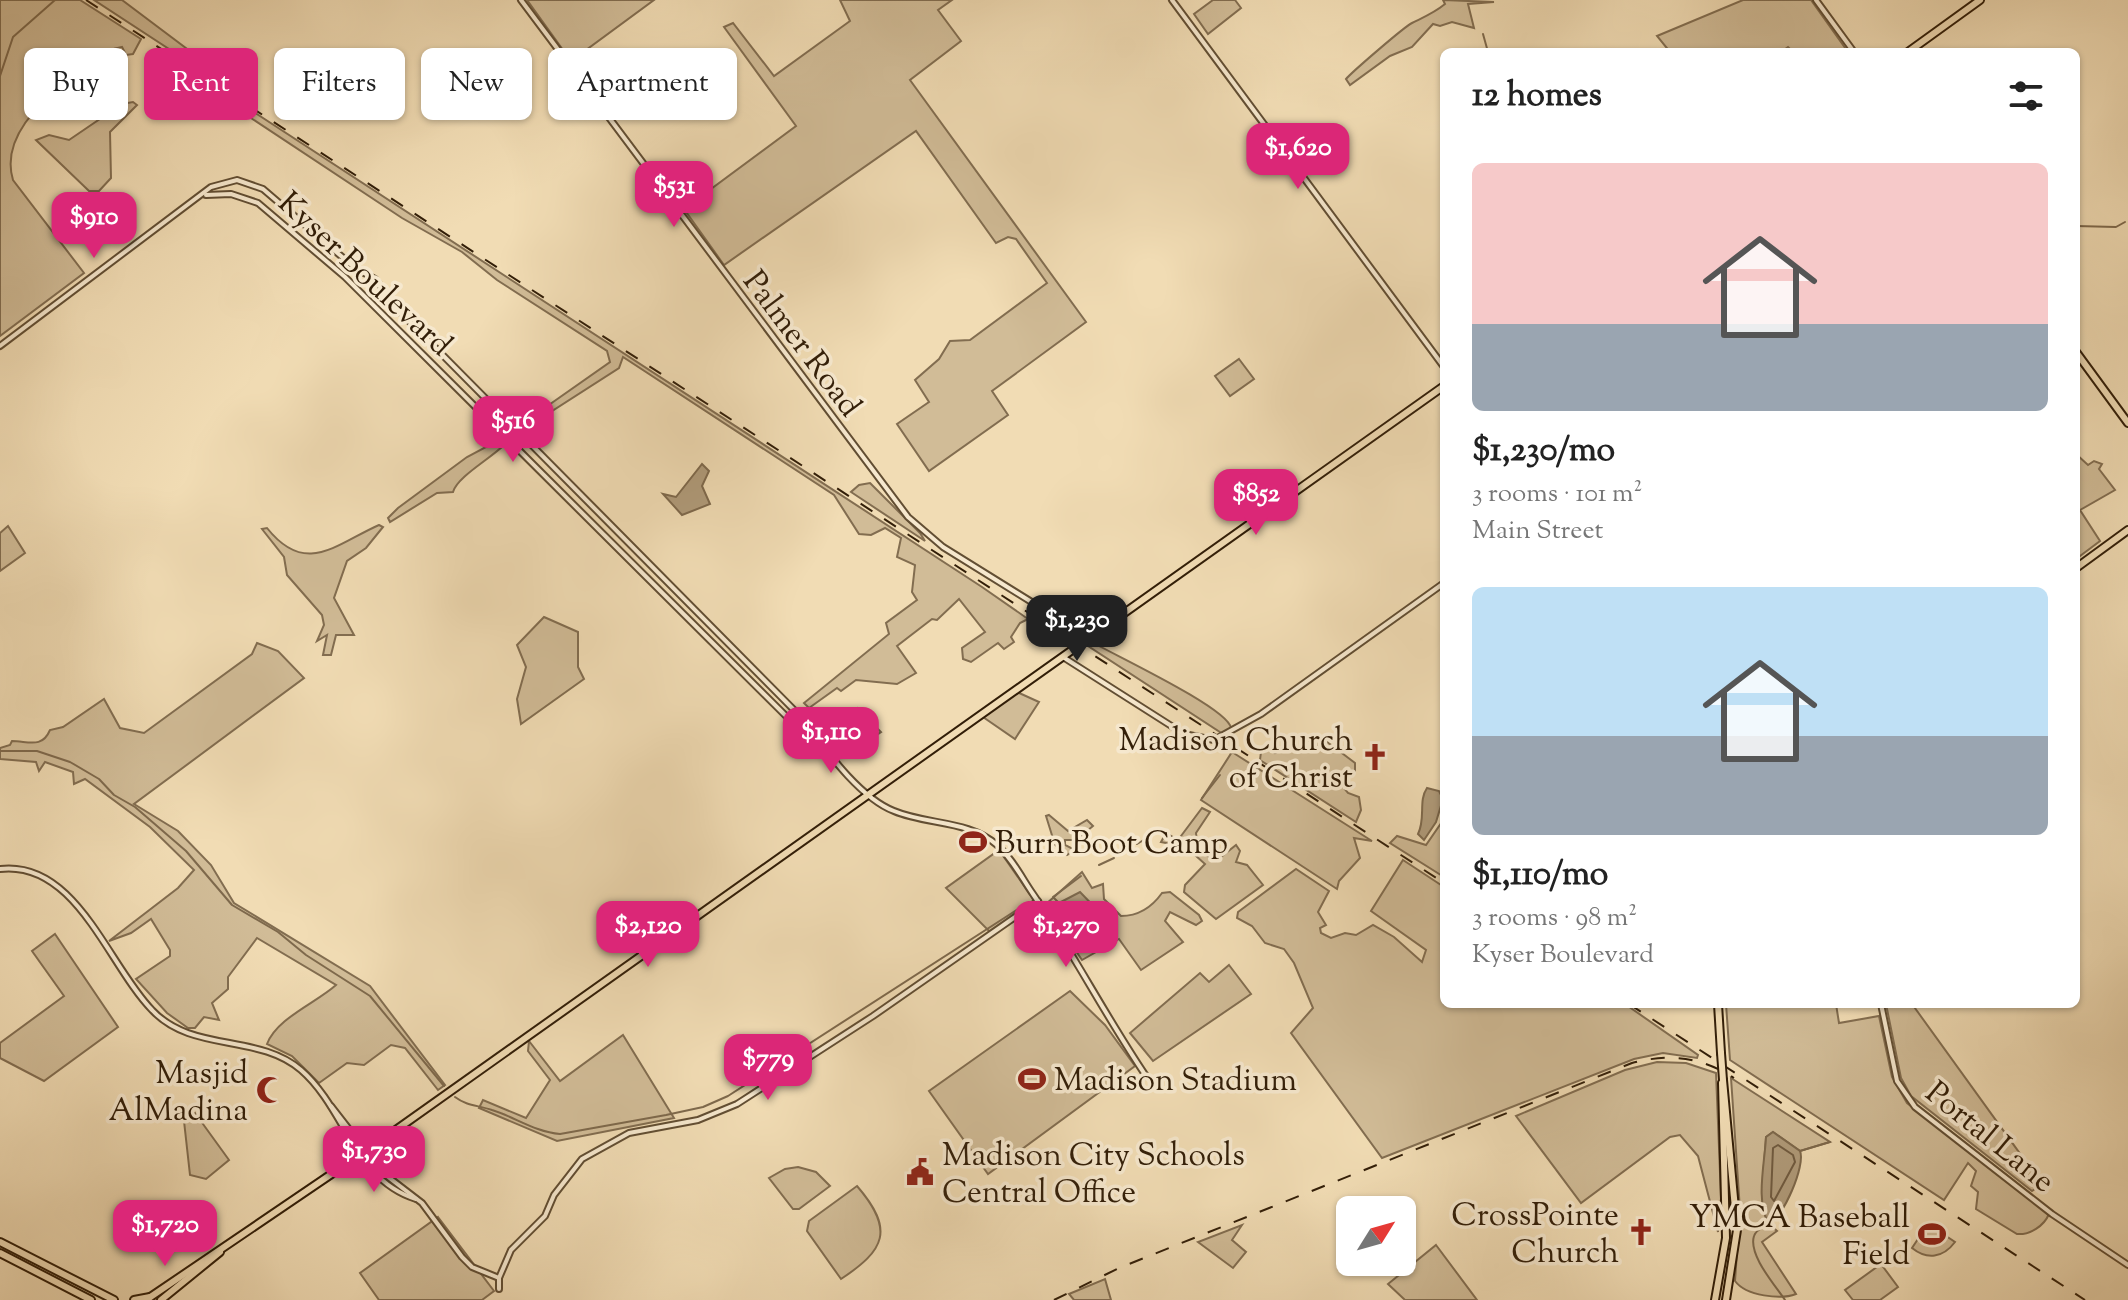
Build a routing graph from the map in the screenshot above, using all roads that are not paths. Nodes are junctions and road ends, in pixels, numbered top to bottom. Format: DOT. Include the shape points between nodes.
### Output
graph roads {
  1 [pos="521,0"];
  2 [pos="1172,0"];
  3 [pos="1816,0"];
  4 [pos="1980,0"];
  5 [pos="1851,48"];
  6 [pos="1914,48"];
  7 [pos="203,195"];
  8 [pos="0,346"];
  9 [pos="2080,357"];
  10 [pos="1440,362"];
  11 [pos="1440,389"];
  12 [pos="2128,423"];
  13 [pos="2128,530"];
  14 [pos="2080,565"];
  15 [pos="1440,586"];
  16 [pos="1088,637"];
  17 [pos="1073,648"];
  18 [pos="1061,657"];
  19 [pos="1077,663"];
  20 [pos="814,737"];
  21 [pos="868,794"];
  22 [pos="0,869"];
  23 [pos="1038,901"];
  24 [pos="1718,1008"];
  25 [pos="1882,1008"];
  26 [pos="1146,1076"];
  27 [pos="1723,1080"];
  28 [pos="364,1152"];
  29 [pos="0,1242"];
  30 [pos="227,1245"];
  31 [pos="0,1253"];
  32 [pos="2128,1265"];
  33 [pos="499,1278"];
  34 [pos="499,1289"];
  35 [pos="88,1299"];
  36 [pos="111,1299"];
  37 [pos="148,1299"];
  38 [pos="163,1299"];
  39 [pos="122,1300"];
  40 [pos="134,1300"];
  41 [pos="1715,1300"];
  42 [pos="1726,1300"];
  1 -- 16 [label="street, Palmer Road" via="849,442 921,530"];
  2 -- 10 [label="street"];
  3 -- 5 [label="street"];
  4 -- 6 [label="main road"];
  7 -- 8 [label="street"];
  7 -- 20 [label="street, Kyser Boulevard" via="231,194 258,203 345,277 789,719"];
  7 -- 20 [label="street, Kyser Boulevard" via="222,182 263,189 375,279 401,313 800,716"];
  9 -- 12 [label="main road"];
  11 -- 16 [label="main road"];
  13 -- 14 [label="main road"];
  15 -- 19 [label="street" via="1244,726 1214,740 1190,736"];
  16 -- 17 [label="main road"];
  17 -- 18 [label="main road"];
  17 -- 19 [label="street"];
  18 -- 19 [label="street"];
  18 -- 21 [label="main road"];
  20 -- 21 [label="street, Kyser Boulevard"];
  21 -- 23 [label="street, Kyser Boulevard" via="895,812 990,839"];
  21 -- 28 [label="main road"];
  22 -- 28 [label="street" via="38,873 65,891 161,1019 184,1033 278,1055 307,1076"];
  23 -- 26 [label="street, Kyser Boulevard"];
  23 -- 33 [label="street" via="737,1104 698,1120 629,1133 582,1159 545,1216 511,1250"];
  24 -- 27 [label="main road, bridge"];
  25 -- 32 [label="street, Portal Lane" via="1897,1081 1915,1107 2052,1214"];
  27 -- 41 [label="main road" via="1726,1238"];
  27 -- 42 [label="main road" via="1737,1230"];
  28 -- 30 [label="main road"];
  28 -- 33 [label="street" via="385,1185 416,1199 472,1267"];
  29 -- 36 [label="main road"];
  30 -- 37 [label="main road"];
  30 -- 38 [label="main road"];
  31 -- 35 [label="main road"];
  33 -- 34 [label="street"];
  36 -- 39 [label="main road"];
  37 -- 40 [label="main road"];
}
